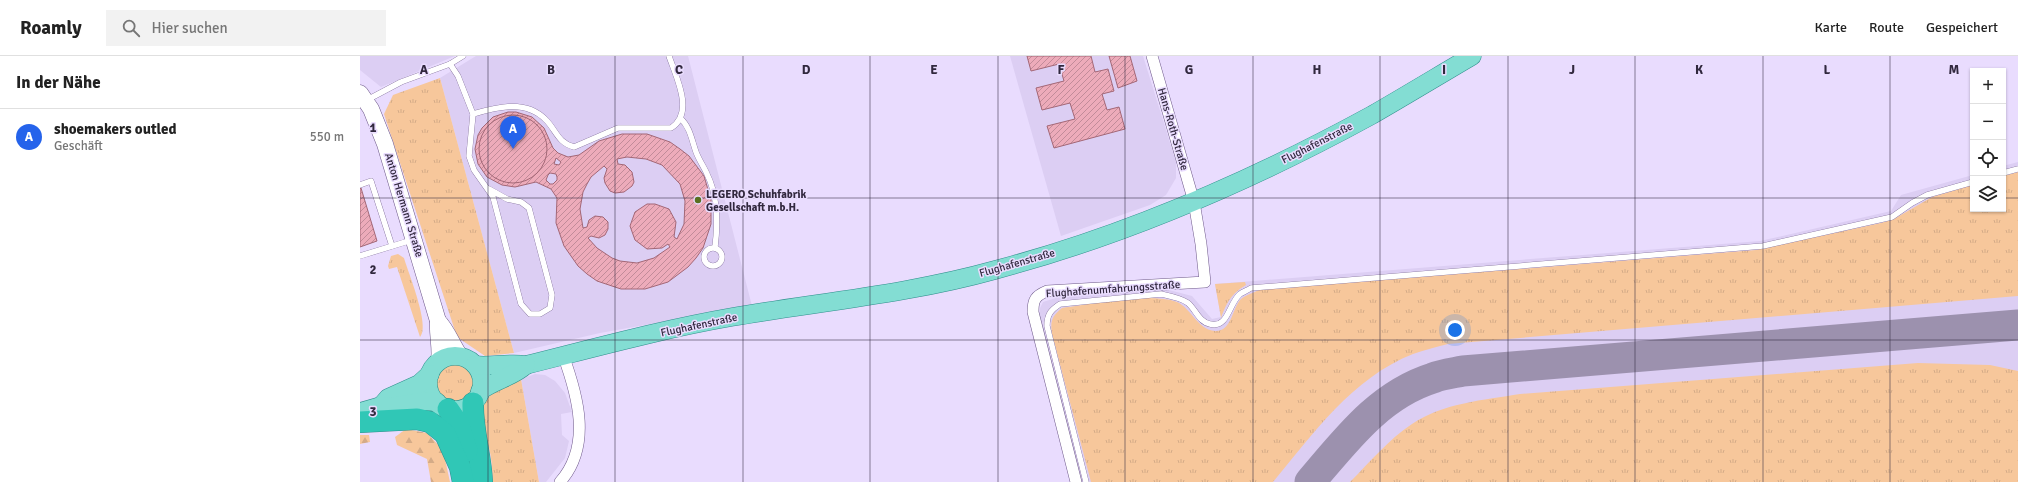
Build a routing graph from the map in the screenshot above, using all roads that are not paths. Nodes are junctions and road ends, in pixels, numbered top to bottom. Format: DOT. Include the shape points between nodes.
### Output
graph roads {
  1 [pos="463,56"];
  2 [pos="669,56"];
  3 [pos="1152,56"];
  4 [pos="1472,56"];
  5 [pos="450,64"];
  6 [pos="363,97"];
  7 [pos="472,114"];
  8 [pos="681,119"];
  9 [pos="2018,169"];
  10 [pos="2006,172"];
  11 [pos="1970,183"];
  12 [pos="360,185"];
  13 [pos="489,189"];
  14 [pos="1194,202"];
  15 [pos="414,240"];
  16 [pos="392,246"];
  17 [pos="714,247"];
  18 [pos="360,256"];
  19 [pos="438,322"];
  20 [pos="563,355"];
  21 [pos="468,361"];
  22 [pos="526,365"];
  23 [pos="435,368"];
  24 [pos="477,397"];
  25 [pos="442,405"];
  26 [pos="381,406"];
  27 [pos="360,412"];
  28 [pos="360,422"];
  29 [pos="462,482"];
  30 [pos="469,482"];
  31 [pos="482,482"];
  32 [pos="560,482"];
  33 [pos="1076,482"];
  34 [pos="1086,482"];
  1 -- 5 [label="lane"];
  2 -- 8 [label="lane" via="682,98"];
  3 -- 14 [label="street, Hans-Roth-Straße"];
  4 -- 14 [label="main road, Flughafenstraße" via="1331,136"];
  5 -- 6 [label="lane"];
  5 -- 7 [label="lane" via="458,76"];
  6 -- 15 [label="main road, Anton Hermann Straße" via="378,124"];
  7 -- 8 [label="lane" via="510,105 533,111 546,120 558,138 574,147 618,128 671,128"];
  7 -- 13 [label="lane" via="469,156 474,170"];
  8 -- 17 [label="lane" via="686,123 696,153 712,186 717,224"];
  9 -- 10 [label="lane"];
  11 -- 34 [label="lane" via="1927,195 1892,217 1763,246 1251,288 1240,295 1230,307 1224,321 1210,325 1187,303 1161,294 1060,304 1051,310 1047,317 1047,326"];
  12 -- 16 [label="lane" via="371,181"];
  13 -- 13 [label="lane" via="521,304 530,314 540,314 550,308 552,295 529,208"];
  14 -- 20 [label="main road, Flughafenstraße" via="1078,245 976,275 898,291 729,318"];
  14 -- 33 [label="street, Flughafenumfahrungsstraße" via="1205,282 1047,291 1034,300 1033,312"];
  15 -- 16 [label="lane"];
  15 -- 19 [label="main road, Anton Hermann Straße"];
  16 -- 18 [label="lane"];
  19 -- 21 [label="main road, Anton Hermann Straße" via="444,327 452,346"];
  19 -- 23 [label="main road, Anton Hermann Straße" via="440,351"];
  20 -- 22 [label="main road, Flughafenstraße"];
  20 -- 32 [label="street" via="572,378 580,419 577,451"];
  21 -- 22 [label="main road, Flughafenstraße" via="487,366 516,363"];
  21 -- 23 [label="main road, Flughafenstraße" via="448,356"];
  21 -- 24 [label="main road" via="480,373 482,383"];
  22 -- 24 [label="main road, Flughafenstraße" via="518,372 491,384"];
  23 -- 25 [label="main road" via="428,385"];
  23 -- 26 [label="main road, Flughafenstraße" via="419,384 388,398"];
  24 -- 25 [label="main road, Flughafenstraße" via="464,408"];
  24 -- 31 [label="highway" via="473,415 481,459"];
  25 -- 26 [label="main road, Flughafenstraße" via="424,401 390,407"];
  25 -- 30 [label="highway" via="459,425 467,449"];
  26 -- 27 [label="main road, Flughafenstraße"];
  28 -- 29 [label="highway" via="417,419 430,422 446,434 460,467"];
}
